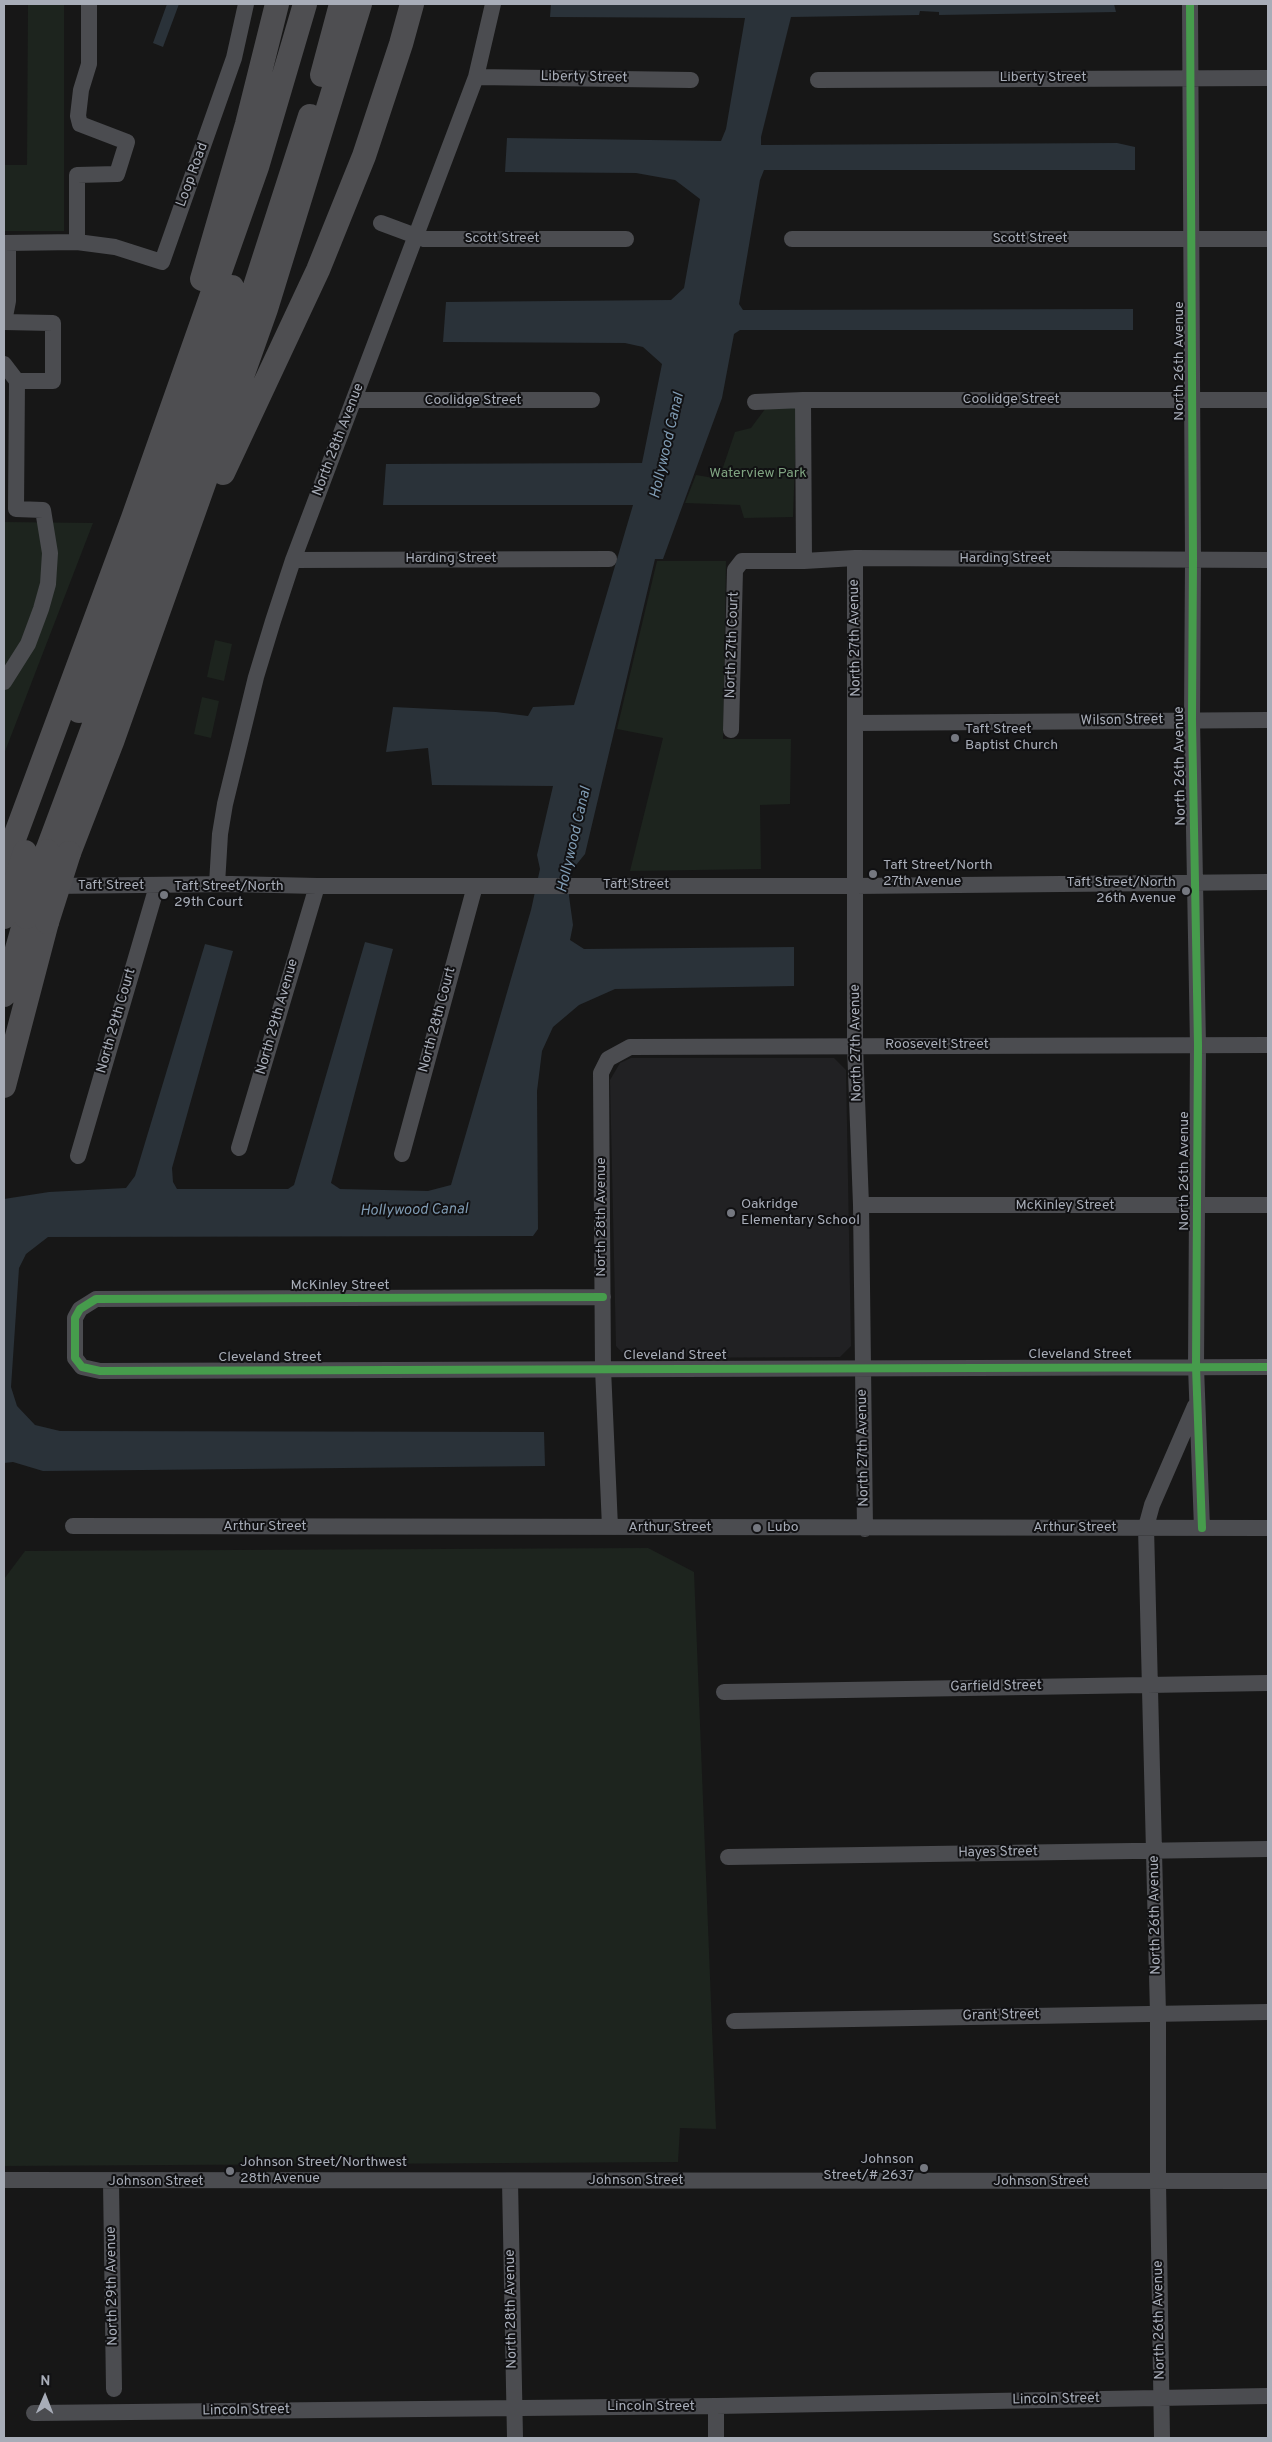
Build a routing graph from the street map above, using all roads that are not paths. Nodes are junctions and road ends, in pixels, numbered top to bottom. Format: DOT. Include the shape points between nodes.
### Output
graph roads {
  1 [pos="89,4"];
  2 [pos="246,4"];
  3 [pos="277,4"];
  4 [pos="305,4"];
  5 [pos="322,4"];
  6 [pos="341,4"];
  7 [pos="360,4"];
  8 [pos="412,4"];
  9 [pos="492,4"];
  10 [pos="1190,4"];
  11 [pos="476,77"];
  12 [pos="1190,78"];
  13 [pos="1268,78"];
  14 [pos="691,80"];
  15 [pos="818,80"];
  16 [pos="381,222"];
  17 [pos="415,236"];
  18 [pos="626,238"];
  19 [pos="792,239"];
  20 [pos="1191,239"];
  21 [pos="1268,239"];
  22 [pos="77,242"];
  23 [pos="6,244"];
  24 [pos="4,364"];
  25 [pos="16,381"];
  26 [pos="354,400"];
  27 [pos="592,400"];
  28 [pos="803,400"];
  29 [pos="1192,400"];
  30 [pos="1268,400"];
  31 [pos="755,402"];
  32 [pos="10,421"];
  33 [pos="134,518"];
  34 [pos="186,537"];
  35 [pos="855,558"];
  36 [pos="609,559"];
  37 [pos="293,560"];
  38 [pos="1194,560"];
  39 [pos="1268,560"];
  40 [pos="742,561"];
  41 [pos="804,561"];
  42 [pos="4,682"];
  43 [pos="1192,720"];
  44 [pos="1268,720"];
  45 [pos="857,723"];
  46 [pos="730,730"];
  47 [pos="31,855"];
  48 [pos="1196,882"];
  49 [pos="1268,882"];
  50 [pos="217,884"];
  51 [pos="4,886"];
  52 [pos="157,886"];
  53 [pos="317,886"];
  54 [pos="474,886"];
  55 [pos="855,886"];
  56 [pos="20,918"];
  57 [pos="4,995"];
  58 [pos="856,1045"];
  59 [pos="1198,1045"];
  60 [pos="1268,1045"];
  61 [pos="608,1058"];
  62 [pos="4,1086"];
  63 [pos="239,1148"];
  64 [pos="402,1154"];
  65 [pos="78,1156"];
  66 [pos="861,1205"];
  67 [pos="1198,1206"];
  68 [pos="1268,1206"];
  69 [pos="603,1297"];
  70 [pos="82,1367"];
  71 [pos="1196,1367"];
  72 [pos="1268,1367"];
  73 [pos="863,1368"];
  74 [pos="603,1369"];
  75 [pos="1197,1402"];
  76 [pos="72,1526"];
  77 [pos="610,1527"];
  78 [pos="1146,1527"];
  79 [pos="1202,1528"];
  80 [pos="1268,1528"];
  81 [pos="865,1529"];
  82 [pos="1268,1683"];
  83 [pos="1149,1684"];
  84 [pos="724,1692"];
  85 [pos="1268,1849"];
  86 [pos="1154,1850"];
  87 [pos="728,1857"];
  88 [pos="1268,2012"];
  89 [pos="1158,2014"];
  90 [pos="734,2021"];
  91 [pos="4,2180"];
  92 [pos="510,2180"];
  93 [pos="1268,2181"];
  94 [pos="111,2182"];
  95 [pos="1158,2182"];
  96 [pos="114,2389"];
  97 [pos="1268,2396"];
  98 [pos="1161,2398"];
  99 [pos="716,2406"];
  100 [pos="515,2408"];
  101 [pos="34,2413"];
  102 [pos="515,2438"];
  103 [pos="716,2438"];
  104 [pos="1162,2438"];
  1 -- 22 [label="street" via="88,64 79,103 80,124 127,142 117,174 77,175"];
  2 -- 22 [label="street, Loop Road" via="240,37 224,88 162,262 115,247"];
  3 -- 33 [label="highway" via="247,124"];
  4 -- 33 [label="highway" via="257,167"];
  5 -- 47 [label="highway" via="192,411"];
  6 -- 47 [label="highway" via="299,150 238,339"];
  7 -- 34 [label="highway" via="266,309"];
  8 -- 34 [label="highway" via="364,156 318,270 214,491"];
  9 -- 11 [label="street, North 28th Avenue"];
  10 -- 12 [label="street, North 26th Avenue"];
  11 -- 14 [label="street, Liberty Street"];
  11 -- 17 [label="street, North 28th Avenue"];
  12 -- 13 [label="street, Liberty Street"];
  12 -- 15 [label="street, Liberty Street"];
  12 -- 20 [label="street, North 26th Avenue"];
  16 -- 17 [label="street, Scott Street"];
  17 -- 18 [label="street, Scott Street"];
  17 -- 26 [label="street, North 28th Avenue"];
  19 -- 20 [label="street, Scott Street"];
  20 -- 21 [label="street, Scott Street"];
  20 -- 29 [label="street, North 26th Avenue"];
  22 -- 23 [label="street"];
  23 -- 25 [label="street" via="8,301 4,322 53,323 53,381"];
  24 -- 25 [label="street"];
  25 -- 32 [label="street"];
  26 -- 27 [label="street, Coolidge Street"];
  26 -- 37 [label="street, North 28th Avenue"];
  28 -- 29 [label="street, Coolidge Street"];
  28 -- 31 [label="street, Coolidge Street"];
  28 -- 41 [label="street"];
  29 -- 30 [label="street, Coolidge Street"];
  29 -- 38 [label="street, North 26th Avenue"];
  32 -- 42 [label="street" via="16,509 43,510 50,553 48,584 41,609 28,644"];
  33 -- 47 [label="highway"];
  34 -- 47 [label="highway"];
  35 -- 38 [label="street, Harding Street"];
  35 -- 41 [label="street, Harding Street"];
  35 -- 45 [label="street, North 27th Avenue"];
  36 -- 37 [label="street, Harding Street"];
  37 -- 50 [label="street, North 28th Avenue" via="256,677 233,768 220,834"];
  38 -- 39 [label="street, Harding Street"];
  38 -- 43 [label="street, North 26th Avenue"];
  40 -- 41 [label="street, Harding Street"];
  40 -- 46 [label="street, North 27th Court" via="735,570"];
  43 -- 44 [label="street, Wilson Street"];
  43 -- 45 [label="street, Wilson Street"];
  43 -- 48 [label="street, North 26th Avenue"];
  45 -- 55 [label="street, North 27th Avenue"];
  47 -- 56 [label="highway, bridge"];
  47 -- 56 [label="highway, bridge"];
  48 -- 49 [label="street, Taft Street"];
  48 -- 55 [label="street, Taft Street"];
  48 -- 59 [label="street, North 26th Avenue"];
  50 -- 52 [label="street, Taft Street"];
  50 -- 53 [label="street, Taft Street"];
  51 -- 52 [label="street, Taft Street"];
  52 -- 65 [label="street, North 29th Court"];
  53 -- 54 [label="street, Taft Street"];
  53 -- 63 [label="street, North 29th Avenue"];
  54 -- 55 [label="street, Taft Street"];
  54 -- 64 [label="street, North 28th Court"];
  55 -- 58 [label="street, North 27th Avenue"];
  56 -- 57 [label="highway"];
  56 -- 62 [label="highway"];
  58 -- 59 [label="street, Roosevelt Street"];
  58 -- 61 [label="street, Roosevelt Street" via="630,1047"];
  58 -- 66 [label="street, North 27th Avenue"];
  59 -- 60 [label="street, Roosevelt Street"];
  59 -- 67 [label="street, North 26th Avenue"];
  61 -- 69 [label="street, North 28th Avenue" via="601,1073"];
  66 -- 67 [label="street, McKinley Street"];
  66 -- 73 [label="street, North 27th Avenue"];
  67 -- 68 [label="street, McKinley Street"];
  67 -- 71 [label="street, North 26th Avenue"];
  69 -- 70 [label="street, McKinley Street" via="96,1299 80,1309 74,1318 75,1358"];
  69 -- 74 [label="street, North 28th Avenue"];
  70 -- 74 [label="street, Cleveland Street" via="100,1371"];
  71 -- 72 [label="street, Cleveland Street"];
  71 -- 73 [label="street, Cleveland Street"];
  71 -- 75 [label="street, North 26th Avenue"];
  73 -- 74 [label="street, Cleveland Street"];
  73 -- 81 [label="street, North 27th Avenue"];
  74 -- 77 [label="street, North 28th Avenue"];
  75 -- 78 [label="street, North 26th Avenue" via="1152,1505"];
  75 -- 79 [label="street, North 26th Avenue"];
  76 -- 77 [label="street, Arthur Street"];
  77 -- 81 [label="street, Arthur Street"];
  78 -- 79 [label="street, Arthur Street"];
  78 -- 81 [label="street, Arthur Street"];
  78 -- 83 [label="street, North 26th Avenue"];
  79 -- 80 [label="street, Arthur Street"];
  82 -- 83 [label="street, Garfield Street"];
  83 -- 84 [label="street, Garfield Street"];
  83 -- 86 [label="street, North 26th Avenue"];
  85 -- 86 [label="street, Hayes Street"];
  86 -- 87 [label="street, Hayes Street"];
  86 -- 89 [label="street, North 26th Avenue"];
  88 -- 89 [label="street, Grant Street"];
  89 -- 90 [label="street, Grant Street"];
  89 -- 95 [label="street, North 26th Avenue"];
  91 -- 94 [label="street, Johnson Street"];
  92 -- 94 [label="street, Johnson Street"];
  92 -- 95 [label="street, Johnson Street"];
  92 -- 100 [label="street, North 28th Avenue"];
  93 -- 95 [label="street, Johnson Street"];
  94 -- 96 [label="street, North 29th Avenue"];
  95 -- 98 [label="street, North 26th Avenue"];
  97 -- 98 [label="street, Lincoln Street"];
  98 -- 99 [label="street, Lincoln Street"];
  98 -- 104 [label="street, North 26th Avenue"];
  99 -- 100 [label="street, Lincoln Street"];
  99 -- 103 [label="street"];
  100 -- 101 [label="street, Lincoln Street"];
  100 -- 102 [label="street, North 28th Avenue"];
}
